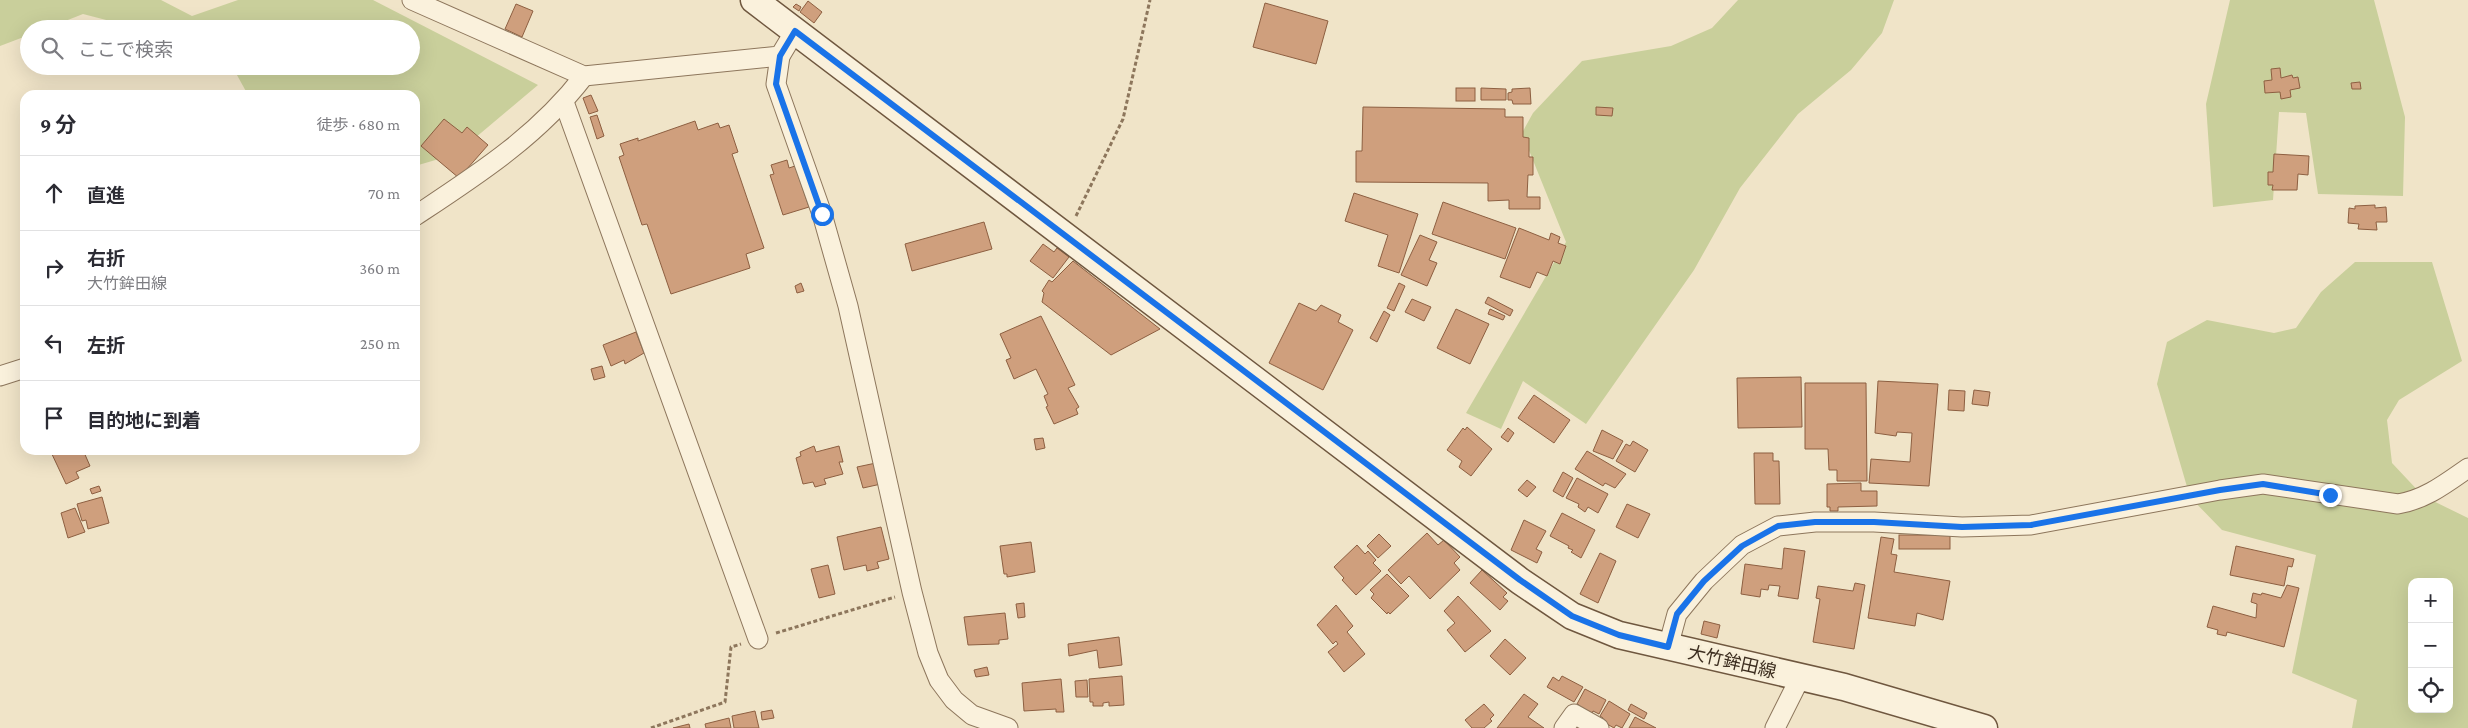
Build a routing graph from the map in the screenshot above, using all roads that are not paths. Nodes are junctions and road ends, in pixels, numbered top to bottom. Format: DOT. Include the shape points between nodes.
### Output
graph roads {
  1 [pos="412,0"];
  2 [pos="754,0"];
  3 [pos="795,31"];
  4 [pos="780,56"];
  5 [pos="584,76"];
  6 [pos="564,102"];
  7 [pos="420,213"];
  8 [pos="20,370"];
  9 [pos="0,376"];
  10 [pos="2468,468"];
  11 [pos="758,639"];
  12 [pos="1668,647"];
  13 [pos="1800,678"];
  14 [pos="1008,728"];
  15 [pos="1564,728"];
  16 [pos="1599,728"];
  17 [pos="1775,728"];
  18 [pos="1984,728"];
  1 -- 5 [label="street"];
  2 -- 3 [label="main road, 大竹鉾田線"];
  3 -- 4 [label="street"];
  3 -- 12 [label="main road, 大竹鉾田線" via="1520,580 1572,616 1619,635"];
  4 -- 5 [label="street"];
  4 -- 14 [label="street" via="776,84 822,214 848,306 928,653 939,680 954,700 972,715"];
  5 -- 6 [label="street"];
  6 -- 7 [label="street" via="499,160"];
  6 -- 11 [label="street"];
  8 -- 9 [label="street"];
  10 -- 12 [label="street" via="2435,492 2398,504 2263,484 2031,525 1962,527 1815,522 1778,526 1742,546 1704,581 1677,614"];
  12 -- 13 [label="main road, 大竹鉾田線"];
  13 -- 17 [label="street"];
  13 -- 18 [label="main road, 大竹鉾田線" via="1900,702"];
  15 -- 16 [label="street" via="1574,714"];
}
